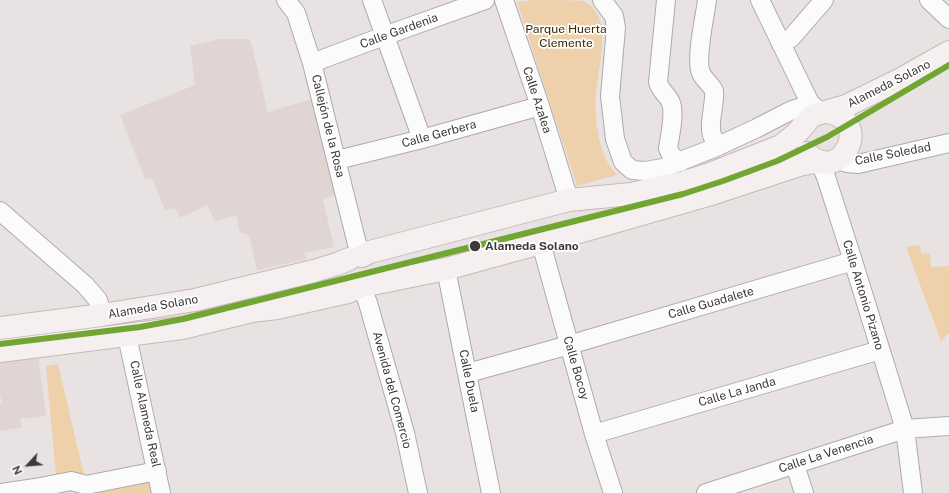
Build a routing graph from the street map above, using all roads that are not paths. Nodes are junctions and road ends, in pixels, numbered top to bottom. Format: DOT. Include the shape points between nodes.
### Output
graph roads {
  1 [pos="286,0"];
  2 [pos="372,0"];
  3 [pos="486,0"];
  4 [pos="504,0"];
  5 [pos="602,0"];
  6 [pos="666,0"];
  7 [pos="707,0"];
  8 [pos="760,0"];
  9 [pos="824,0"];
  10 [pos="929,0"];
  11 [pos="949,19"];
  12 [pos="384,36"];
  13 [pos="781,44"];
  14 [pos="949,52"];
  15 [pos="312,63"];
  16 [pos="540,106"];
  17 [pos="817,114"];
  18 [pos="422,139"];
  19 [pos="949,143"];
  20 [pos="721,145"];
  21 [pos="337,160"];
  22 [pos="828,160"];
  23 [pos="681,162"];
  24 [pos="568,200"];
  25 [pos="0,211"];
  26 [pos="541,242"];
  27 [pos="357,257"];
  28 [pos="853,261"];
  29 [pos="446,269"];
  30 [pos="362,287"];
  31 [pos="102,315"];
  32 [pos="0,328"];
  33 [pos="127,336"];
  34 [pos="569,345"];
  35 [pos="880,350"];
  36 [pos="0,351"];
  37 [pos="468,373"];
  38 [pos="949,426"];
  39 [pos="905,429"];
  40 [pos="594,434"];
  41 [pos="795,465"];
  42 [pos="157,471"];
  43 [pos="87,489"];
  44 [pos="36,491"];
  45 [pos="0,492"];
  46 [pos="161,493"];
  47 [pos="418,493"];
  48 [pos="492,493"];
  49 [pos="613,493"];
  50 [pos="706,493"];
  51 [pos="804,493"];
  52 [pos="913,493"];
  1 -- 15 [label="street, Callejón de la Rosa" via="296,13"];
  2 -- 12 [label="street"];
  3 -- 12 [label="street, Calle Gardenia"];
  4 -- 16 [label="street, Calle Azalea"];
  5 -- 23 [label="street" via="614,16 616,28 610,96 615,139 623,162 632,170 645,171"];
  6 -- 23 [label="street" via="658,82 673,111 668,148 672,157"];
  7 -- 20 [label="street" via="700,67 704,79 714,91 711,132 713,140"];
  8 -- 13 [label="street"];
  9 -- 13 [label="street" via="791,38"];
  10 -- 11 [label="street"];
  12 -- 15 [label="street, Calle Gardenia"];
  12 -- 18 [label="street"];
  13 -- 17 [label="street"];
  14 -- 17 [label="main road, Alameda Solano" via="846,106"];
  15 -- 21 [label="street, Callejón de la Rosa"];
  16 -- 18 [label="street, Calle Gerbera"];
  16 -- 24 [label="street, Calle Azalea"];
  17 -- 20 [label="street" via="805,106 792,110"];
  17 -- 22 [label="main road" via="801,136 804,149 813,158"];
  17 -- 22 [label="main road, Alameda Solano" via="839,116 850,131 850,144 847,150"];
  17 -- 24 [label="main road, Alameda Solano" via="781,146 685,182 631,194"];
  18 -- 21 [label="street, Calle Gerbera"];
  19 -- 22 [label="street, Calle Soledad" via="858,164"];
  20 -- 23 [label="street"];
  21 -- 27 [label="street, Callejón de la Rosa"];
  22 -- 26 [label="main road, Alameda Solano" via="799,165 708,195"];
  22 -- 28 [label="street, Calle Antonio Pizano" via="826,177"];
  24 -- 27 [label="main road, Alameda Solano"];
  25 -- 31 [label="street" via="85,285 98,300"];
  26 -- 29 [label="main road, Alameda Solano"];
  26 -- 34 [label="street, Calle Bocoy"];
  27 -- 30 [label="main road" via="368,260 374,273 371,281"];
  27 -- 31 [label="main road, Alameda Solano" via="314,271 195,300"];
  28 -- 34 [label="street, Calle Guadalete"];
  28 -- 35 [label="street, Calle Antonio Pizano"];
  29 -- 30 [label="main road, Alameda Solano"];
  29 -- 37 [label="street, Calle Duela"];
  30 -- 33 [label="main road, Alameda Solano" via="182,328"];
  30 -- 47 [label="street, Avenida del Comercio" via="404,433"];
  31 -- 32 [label="main road, Alameda Solano"];
  33 -- 36 [label="main road, Alameda Solano"];
  33 -- 42 [label="street, Calle Alameda Real"];
  34 -- 37 [label="street, Calle Guadalete"];
  34 -- 40 [label="street, Calle Bocoy"];
  35 -- 39 [label="street, Calle Antonio Pizano"];
  35 -- 40 [label="street, Calle La Janda"];
  37 -- 48 [label="street, Calle Duela"];
  38 -- 39 [label="street, Calle La Venencia"];
  39 -- 41 [label="street, Calle La Venencia"];
  39 -- 52 [label="street, Calle Antonio Pizano"];
  40 -- 49 [label="street, Calle Bocoy"];
  41 -- 50 [label="street, Calle La Venencia"];
  41 -- 51 [label="street"];
  42 -- 43 [label="street"];
  42 -- 46 [label="street, Calle Alameda Real"];
  43 -- 44 [label="street" via="72,481"];
  44 -- 45 [label="street"];
}
